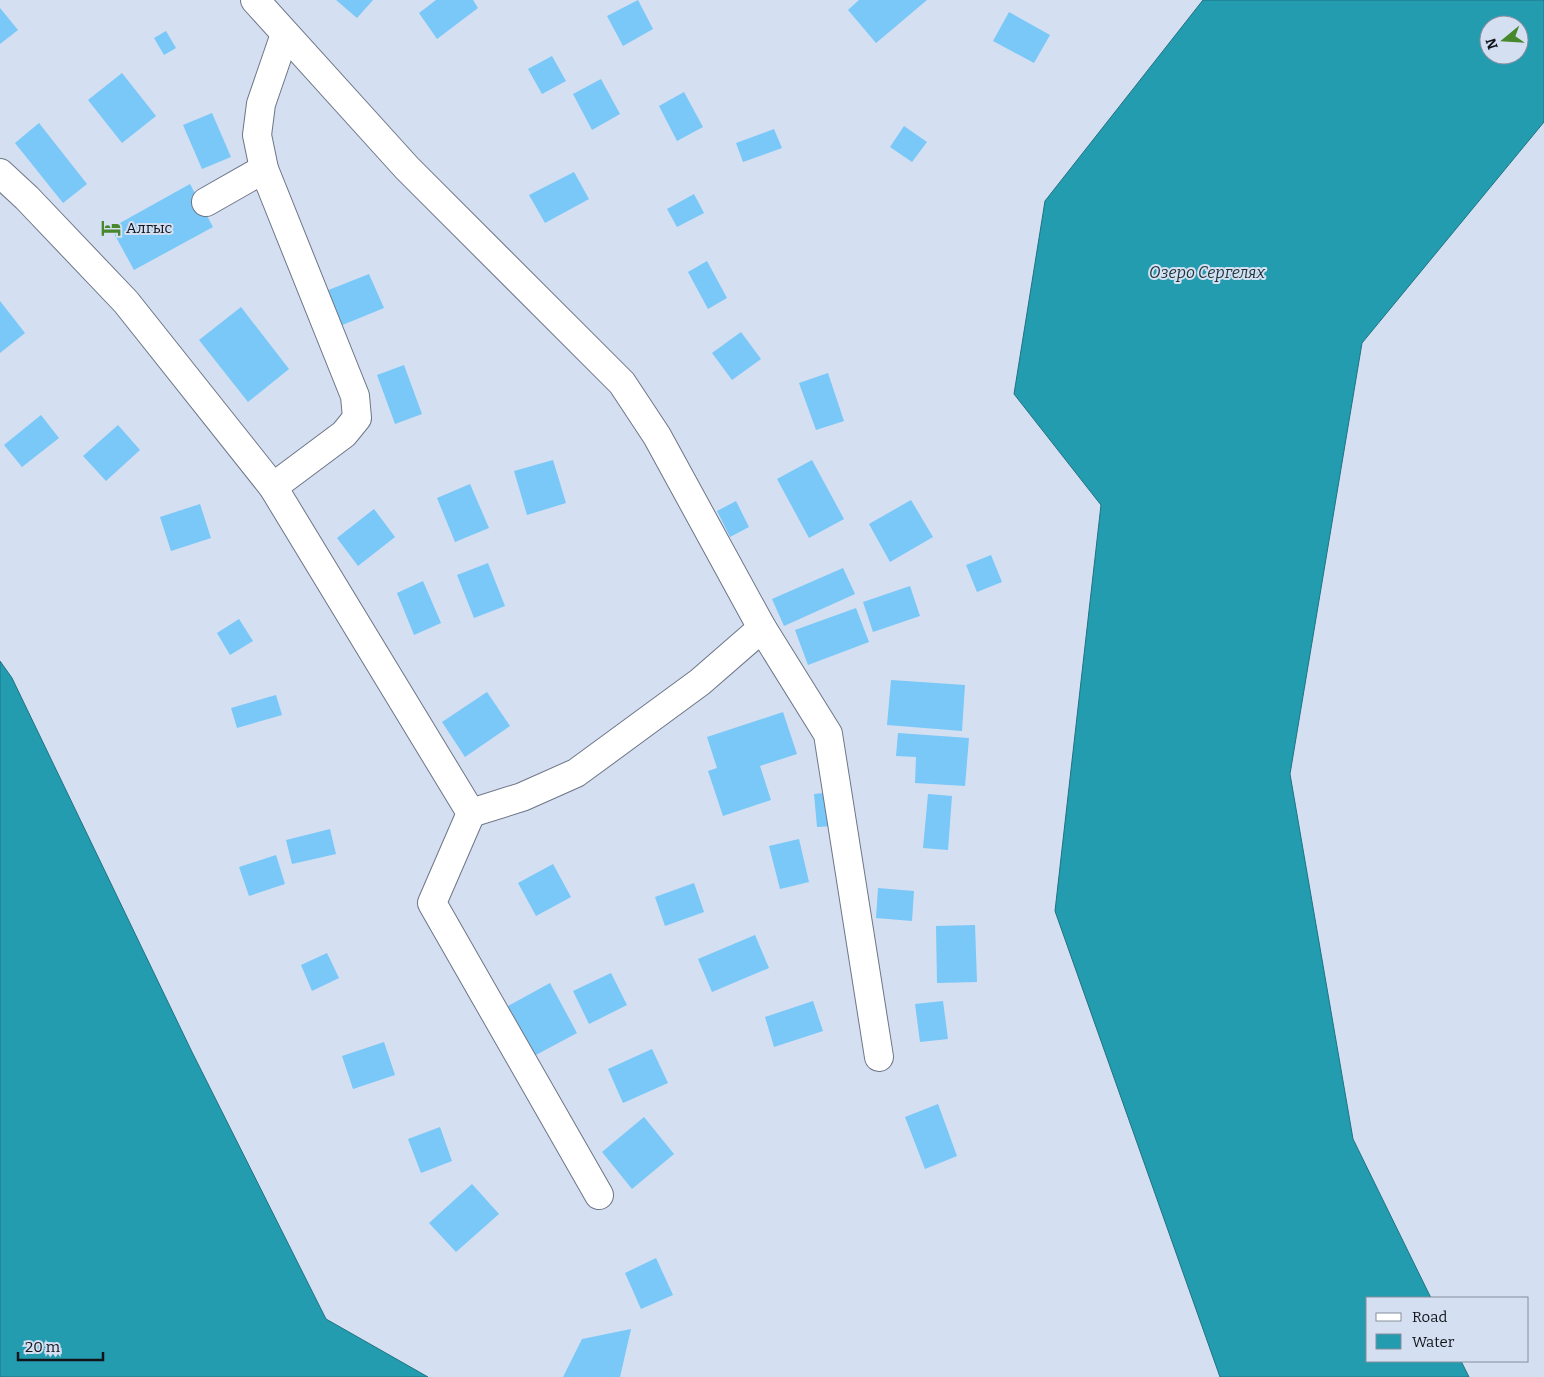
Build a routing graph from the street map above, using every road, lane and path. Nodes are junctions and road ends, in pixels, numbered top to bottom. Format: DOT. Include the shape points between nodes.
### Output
graph roads {
  1 [pos="255,0"];
  2 [pos="286,34"];
  3 [pos="264,169"];
  4 [pos="0,173"];
  5 [pos="206,202"];
  6 [pos="273,487"];
  7 [pos="762,628"];
  8 [pos="471,813"];
  9 [pos="879,1057"];
  10 [pos="599,1195"];
  1 -- 2 [label="street"];
  2 -- 3 [label="street" via="261,104 257,135"];
  2 -- 7 [label="street" via="407,168 622,383 657,436"];
  3 -- 5 [label="street"];
  3 -- 6 [label="street" via="355,396 357,418 344,434"];
  4 -- 6 [label="street" via="28,198 126,302"];
  6 -- 8 [label="street"];
  7 -- 8 [label="street" via="700,682 576,773 522,798"];
  7 -- 9 [label="street" via="828,734"];
  8 -- 10 [label="street" via="432,903"];
}
